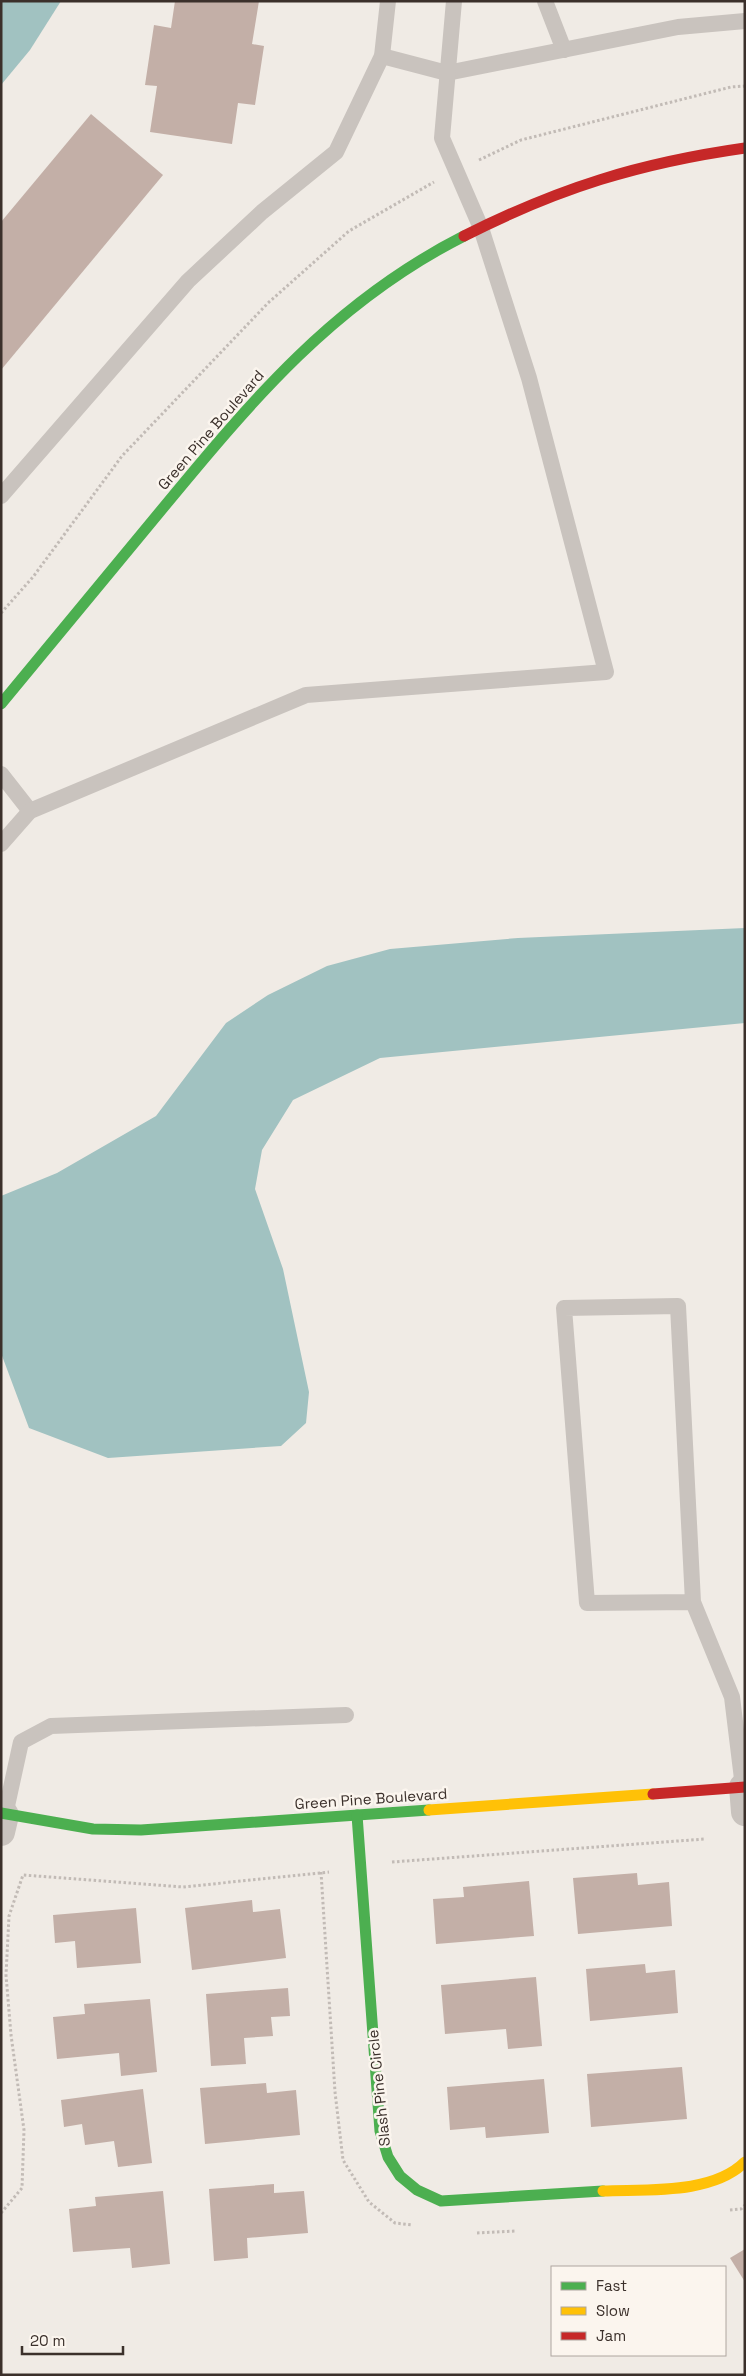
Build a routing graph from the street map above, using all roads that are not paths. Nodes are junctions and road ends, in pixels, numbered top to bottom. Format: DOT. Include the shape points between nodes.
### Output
graph roads {
  1 [pos="388,1"];
  2 [pos="454,1"];
  3 [pos="545,1"];
  4 [pos="745,21"];
  5 [pos="564,50"];
  6 [pos="382,56"];
  7 [pos="447,73"];
  8 [pos="745,148"];
  9 [pos="481,228"];
  10 [pos="1,496"];
  11 [pos="1,704"];
  12 [pos="1,774"];
  13 [pos="30,811"];
  14 [pos="1,844"];
  15 [pos="693,1602"];
  16 [pos="346,1715"];
  17 [pos="744,1795"];
  18 [pos="357,1815"];
  19 [pos="3,1820"];
  20 [pos="745,2162"];
  1 -- 6 [label="lane"];
  2 -- 7 [label="lane"];
  3 -- 5 [label="lane"];
  4 -- 5 [label="lane" via="678,27"];
  5 -- 7 [label="lane"];
  6 -- 7 [label="lane"];
  6 -- 10 [label="lane" via="336,152 262,212 188,281"];
  7 -- 9 [label="lane" via="442,138"];
  8 -- 9 [label="street, Green Pine Boulevard" via="635,168 578,186"];
  9 -- 11 [label="street, Green Pine Boulevard" via="425,258 375,291 305,348 242,411"];
  9 -- 13 [label="lane" via="529,378 606,672 306,695"];
  12 -- 13 [label="lane"];
  13 -- 14 [label="lane"];
  15 -- 15 [label="lane" via="587,1603 564,1308 678,1306"];
  15 -- 17 [label="lane" via="732,1697"];
  16 -- 19 [label="lane" via="51,1726 21,1742"];
  17 -- 18 [label="street, Green Pine Boulevard"];
  18 -- 19 [label="street, Green Pine Boulevard" via="141,1830"];
  18 -- 20 [label="street, Slash Pine Circle" via="380,2131 386,2156 399,2176 418,2192 440,2201 695,2186 718,2181"];
}
